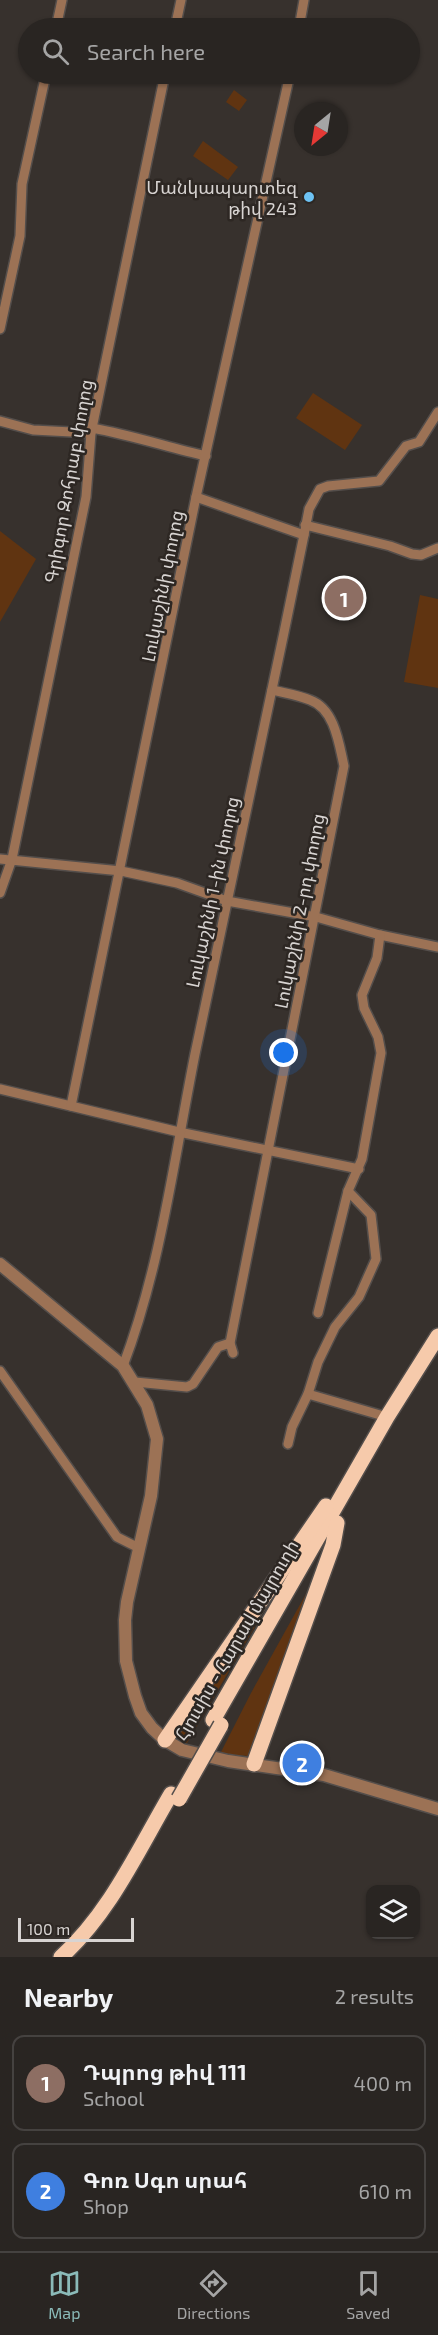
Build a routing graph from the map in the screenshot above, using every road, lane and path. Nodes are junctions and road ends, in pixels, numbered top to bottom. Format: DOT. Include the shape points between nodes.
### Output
graph roads {
  1 [pos="62,0"];
  2 [pos="181,0"];
  3 [pos="304,0"];
  4 [pos="58,18"];
  5 [pos="177,18"];
  6 [pos="300,18"];
  7 [pos="44,84"];
  8 [pos="163,84"];
  9 [pos="288,84"];
  10 [pos="0,330"];
  11 [pos="438,412"];
  12 [pos="0,421"];
  13 [pos="91,430"];
  14 [pos="206,456"];
  15 [pos="196,497"];
  16 [pos="305,530"];
  17 [pos="436,551"];
  18 [pos="272,690"];
  19 [pos="0,859"];
  20 [pos="12,859"];
  21 [pos="121,871"];
  22 [pos="0,893"];
  23 [pos="227,901"];
  24 [pos="316,917"];
  25 [pos="380,935"];
  26 [pos="438,947"];
  27 [pos="0,1089"];
  28 [pos="71,1106"];
  29 [pos="179,1132"];
  30 [pos="267,1149"];
  31 [pos="359,1169"];
  32 [pos="348,1191"];
  33 [pos="0,1264"];
  34 [pos="318,1313"];
  35 [pos="438,1336"];
  36 [pos="230,1343"];
  37 [pos="233,1353"];
  38 [pos="438,1353"];
  39 [pos="123,1366"];
  40 [pos="0,1371"];
  41 [pos="135,1382"];
  42 [pos="308,1394"];
  43 [pos="387,1417"];
  44 [pos="288,1444"];
  45 [pos="344,1491"];
  46 [pos="337,1523"];
  47 [pos="139,1548"];
  48 [pos="217,1722"];
  49 [pos="165,1740"];
  50 [pos="254,1764"];
  51 [pos="171,1803"];
  52 [pos="438,1809"];
  53 [pos="61,1957"];
  54 [pos="74,1957"];
  1 -- 4 [label="street"];
  2 -- 5 [label="street"];
  3 -- 6 [label="street"];
  7 -- 10 [label="street" via="22,184 21,236"];
  8 -- 13 [label="street, Գրիգոր Զոհրաբ փողոց"];
  9 -- 14 [label="street, Լուկաշինի փողոց"];
  11 -- 16 [label="street, Լուկաշինի 1-ին փողոց" via="419,442 406,446 379,481 320,489 309,510"];
  12 -- 13 [label="street" via="33,430"];
  13 -- 14 [label="street" via="136,436"];
  13 -- 20 [label="street, Գրիգոր Զոհրաբ փողոց" via="86,497"];
  14 -- 15 [label="street, Լուկաշինի փողոց"];
  15 -- 16 [label="street"];
  15 -- 21 [label="street, Լուկաշինի փողոց"];
  16 -- 17 [label="street" via="412,554"];
  16 -- 18 [label="street, Լուկաշինի 1-ին փողոց"];
  18 -- 23 [label="street, Լուկաշինի 1-ին փողոց"];
  18 -- 24 [label="street, Լուկաշինի 2-րդ փողոց" via="313,700 333,724 344,766"];
  19 -- 20 [label="street"];
  20 -- 21 [label="street"];
  20 -- 22 [label="street, Գրիգոր Զոհրաբ փողոց"];
  21 -- 23 [label="street" via="177,883"];
  21 -- 28 [label="street, Լուկաշինի փողոց"];
  23 -- 24 [label="street"];
  23 -- 29 [label="street, Լուկաշինի 1-ին փողոց"];
  24 -- 25 [label="street"];
  24 -- 30 [label="street, Լուկաշինի 2-րդ փողոց"];
  25 -- 26 [label="street"];
  25 -- 31 [label="street" via="377,958 362,995 381,1053"];
  27 -- 28 [label="street"];
  28 -- 29 [label="street"];
  29 -- 30 [label="street"];
  29 -- 39 [label="street, Լուկաշինի 1-ին փողոց" via="159,1249"];
  30 -- 31 [label="street"];
  30 -- 36 [label="street, Լուկաշինի 2-րդ փողոց"];
  31 -- 32 [label="street"];
  32 -- 34 [label="street"];
  32 -- 42 [label="street" via="371,1215 376,1259 359,1297 335,1327"];
  33 -- 39 [label="street"];
  35 -- 43 [label="highway, Հյուսիս - Հարավ մայրուղի"];
  36 -- 37 [label="street, Լուկաշինի 2-րդ փողոց"];
  36 -- 41 [label="street" via="218,1347 187,1387"];
  38 -- 46 [label="highway, Հյուսիս - Հարավ մայրուղի"];
  39 -- 41 [label="street"];
  40 -- 47 [label="street" via="117,1537"];
  41 -- 47 [label="street" via="157,1439 151,1496"];
  42 -- 43 [label="street"];
  42 -- 44 [label="street"];
  43 -- 45 [label="highway, Հյուսիս - Հարավ մայրուղի"];
  45 -- 48 [label="highway, Հյուսիս - Հարավ մայրուղի"];
  45 -- 49 [label="highway" via="326,1505"];
  46 -- 48 [label="highway, Հյուսիս - Հարավ մայրուղի"];
  46 -- 50 [label="highway" via="333,1545"];
  47 -- 49 [label="street" via="127,1602 126,1661 141,1713"];
  48 -- 51 [label="highway, Հյուսիս - Հարավ մայրուղի"];
  49 -- 50 [label="street" via="182,1750"];
  50 -- 52 [label="street" via="324,1775"];
  51 -- 53 [label="highway, Հյուսիս - Հարավ մայրուղի" via="108,1900"];
  51 -- 54 [label="highway, Հյուսիս - Հարավ մայրուղի" via="123,1895"];
}
